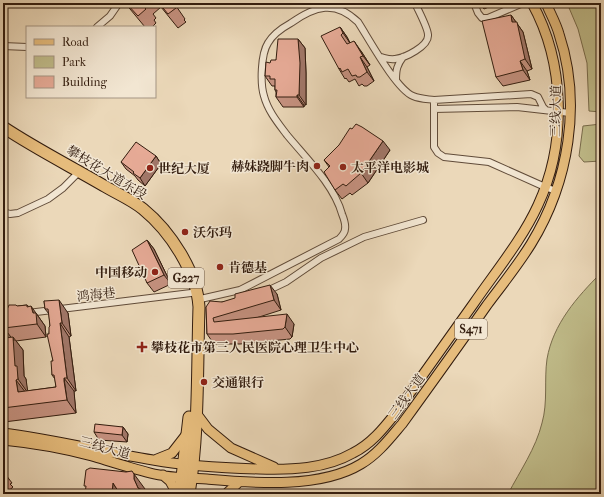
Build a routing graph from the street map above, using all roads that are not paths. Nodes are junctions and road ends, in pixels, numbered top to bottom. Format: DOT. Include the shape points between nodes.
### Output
graph roads {
  1 [pos="119,3"];
  2 [pos="415,3"];
  3 [pos="474,3"];
  4 [pos="523,3"];
  5 [pos="532,3"];
  6 [pos="546,3"];
  7 [pos="98,26"];
  8 [pos="3,46"];
  9 [pos="26,47"];
  10 [pos="380,57"];
  11 [pos="403,57"];
  12 [pos="396,81"];
  13 [pos="434,100"];
  14 [pos="434,109"];
  15 [pos="546,110"];
  16 [pos="558,112"];
  17 [pos="570,113"];
  18 [pos="3,127"];
  19 [pos="3,133"];
  20 [pos="76,175"];
  21 [pos="545,188"];
  22 [pos="556,191"];
  23 [pos="3,212"];
  24 [pos="423,220"];
  25 [pos="264,292"];
  26 [pos="197,303"];
  27 [pos="21,314"];
  28 [pos="196,413"];
  29 [pos="3,433"];
  30 [pos="187,434"];
  31 [pos="3,440"];
  32 [pos="92,452"];
  33 [pos="154,460"];
  34 [pos="189,464"];
  35 [pos="279,469"];
  36 [pos="163,475"];
  37 [pos="187,478"];
  38 [pos="239,482"];
  39 [pos="178,494"];
  40 [pos="189,494"];
  41 [pos="226,494"];
  1 -- 7 [label="street" via="110,16"];
  2 -- 11 [label="street" via="428,35 427,41 418,50"];
  3 -- 4 [label="street" via="482,18 488,18"];
  5 -- 16 [label="main road, 三线大道 / S471" via="548,39 556,71"];
  6 -- 17 [label="main road, 三线大道 / S471" via="559,33 567,68"];
  8 -- 9 [label="street"];
  10 -- 11 [label="street"];
  10 -- 12 [label="street"];
  10 -- 26 [label="street, 鸿海巷" via="358,22 350,14 331,7 304,13 279,30 268,43 261,80 264,99 277,122 332,192 345,222 345,230 339,239 240,290"];
  11 -- 12 [label="street" via="398,64"];
  12 -- 13 [label="street" via="412,96"];
  13 -- 14 [label="street"];
  13 -- 15 [label="street" via="531,94 538,97"];
  14 -- 15 [label="street" via="517,107"];
  14 -- 21 [label="street" via="434,147 438,154 444,157 489,162"];
  15 -- 16 [label="street"];
  16 -- 17 [label="street"];
  16 -- 21 [label="main road, 三线大道 / S471" via="557,136"];
  17 -- 22 [label="main road, 三线大道 / S471" via="562,174"];
  18 -- 26 [label="highway, 攀枝花大道东段 / G227" via="142,208 177,248 189,270"];
  19 -- 20 [label="highway, 攀枝花大道东段 / G227"];
  20 -- 23 [label="street" via="48,199 18,213"];
  20 -- 26 [label="highway, 攀枝花大道东段 / G227" via="141,214 158,230 184,271"];
  21 -- 22 [label="street"];
  21 -- 35 [label="main road, 三线大道 / S471" via="521,237 395,414 374,439 354,453 332,463"];
  22 -- 38 [label="main road, 三线大道 / S471" via="531,244 402,424 381,448 361,464 337,475 312,481"];
  24 -- 25 [label="street" via="364,237 321,258 286,282"];
  26 -- 27 [label="street, 鸿海巷"];
  26 -- 28 [label="highway, 攀枝花大道东段 / G227"];
  26 -- 30 [label="highway, 攀枝花大道东段 / G227"];
  28 -- 34 [label="highway, 攀枝花大道东段 / G227"];
  28 -- 35 [label="main road" via="208,429 231,448"];
  29 -- 32 [label="main road, 三线大道" via="36,437"];
  30 -- 33 [label="main road" via="172,453"];
  30 -- 34 [label="highway, 攀枝花大道东段 / G227"];
  31 -- 32 [label="main road, 三线大道"];
  32 -- 33 [label="main road, 三线大道"];
  32 -- 36 [label="main road, 三线大道" via="150,473"];
  33 -- 34 [label="main road, 三线大道"];
  34 -- 35 [label="main road, 三线大道 / S471"];
  34 -- 37 [label="highway, 攀枝花大道东段 / G227"];
  36 -- 37 [label="main road, 三线大道"];
  36 -- 39 [label="main road"];
  37 -- 38 [label="main road, 三线大道 / S471"];
  37 -- 39 [label="highway, 攀枝花大道东段 / G227"];
  37 -- 40 [label="highway, 攀枝花大道东段 / G227"];
  38 -- 41 [label="main road"];
}
